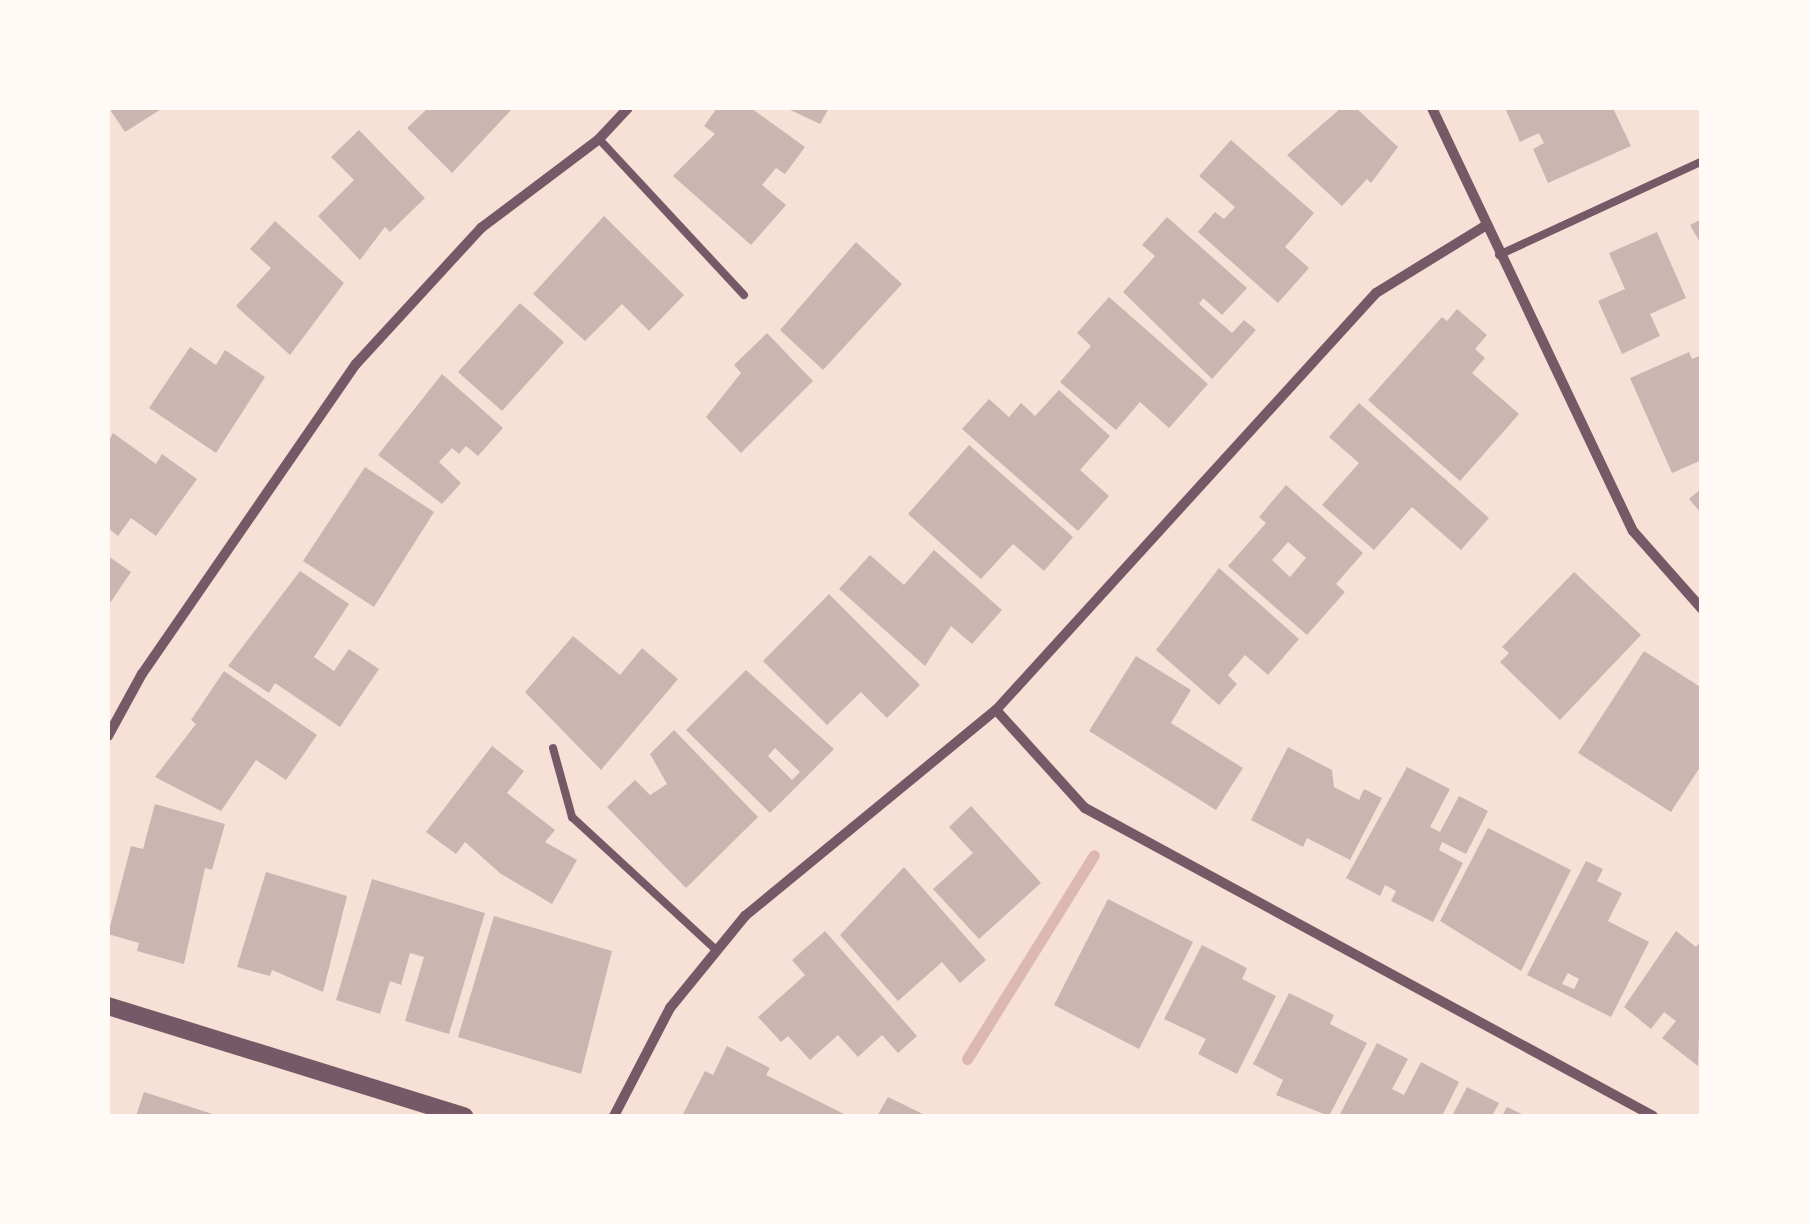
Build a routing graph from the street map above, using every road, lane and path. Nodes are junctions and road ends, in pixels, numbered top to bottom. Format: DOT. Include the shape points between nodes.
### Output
graph roads {
  1 [pos="628,108"];
  2 [pos="1432,108"];
  3 [pos="598,139"];
  4 [pos="1702,162"];
  5 [pos="1485,226"];
  6 [pos="1499,255"];
  7 [pos="744,295"];
  8 [pos="1702,609"];
  9 [pos="996,710"];
  10 [pos="108,736"];
  11 [pos="552,748"];
  12 [pos="714,948"];
  13 [pos="108,1006"];
  14 [pos="464,1116"];
  15 [pos="614,1116"];
  16 [pos="1654,1116"];
  1 -- 3 [label="street"];
  2 -- 5 [label="street"];
  3 -- 7 [label="lane"];
  3 -- 10 [label="street" via="481,228 356,364 142,674"];
  4 -- 6 [label="lane"];
  5 -- 6 [label="street"];
  5 -- 9 [label="street" via="1376,293"];
  6 -- 8 [label="street" via="1633,531"];
  9 -- 12 [label="street"];
  9 -- 16 [label="street" via="1085,808"];
  11 -- 12 [label="lane" via="572,817"];
  12 -- 15 [label="street" via="670,1008"];
  13 -- 14 [label="street"];
}
